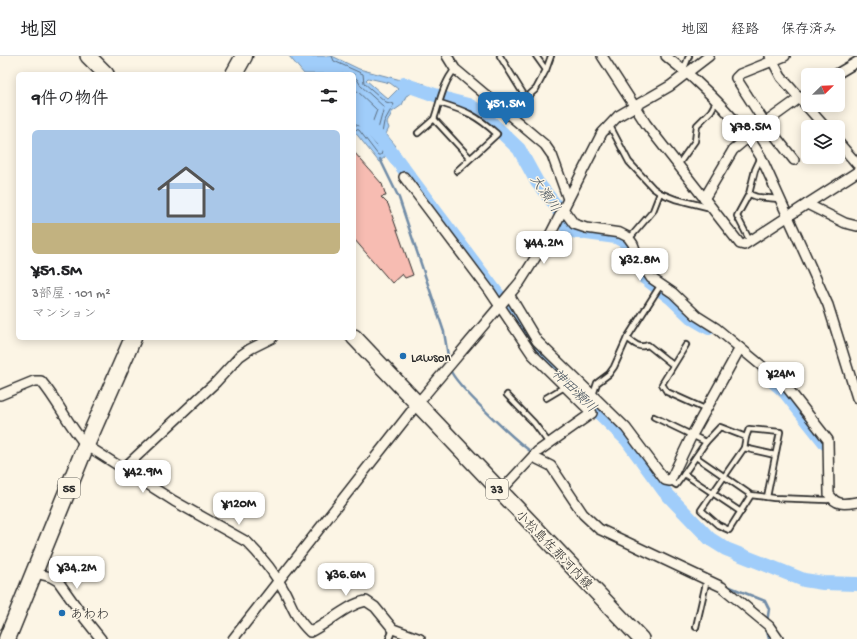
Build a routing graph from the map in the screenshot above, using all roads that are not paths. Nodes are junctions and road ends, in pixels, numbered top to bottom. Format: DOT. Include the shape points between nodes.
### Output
graph roads {
  1 [pos="88,56"];
  2 [pos="244,56"];
  3 [pos="256,56"];
  4 [pos="447,56"];
  5 [pos="500,56"];
  6 [pos="536,56"];
  7 [pos="552,56"];
  8 [pos="602,56"];
  9 [pos="666,56"];
  10 [pos="689,56"];
  11 [pos="709,56"];
  12 [pos="785,56"];
  13 [pos="772,58"];
  14 [pos="857,62"];
  15 [pos="455,69"];
  16 [pos="845,69"];
  17 [pos="546,70"];
  18 [pos="104,72"];
  19 [pos="235,72"];
  20 [pos="247,72"];
  21 [pos="685,73"];
  22 [pos="801,96"];
  23 [pos="526,98"];
  24 [pos="798,98"];
  25 [pos="441,99"];
  26 [pos="716,102"];
  27 [pos="634,106"];
  28 [pos="509,114"];
  29 [pos="434,119"];
  30 [pos="818,120"];
  31 [pos="765,123"];
  32 [pos="609,124"];
  33 [pos="418,133"];
  34 [pos="749,136"];
  35 [pos="845,150"];
  36 [pos="761,157"];
  37 [pos="470,158"];
  38 [pos="794,160"];
  39 [pos="857,164"];
  40 [pos="678,165"];
  41 [pos="457,171"];
  42 [pos="857,172"];
  43 [pos="404,177"];
  44 [pos="660,193"];
  45 [pos="749,194"];
  46 [pos="704,198"];
  47 [pos="568,199"];
  48 [pos="779,199"];
  49 [pos="808,204"];
  50 [pos="711,208"];
  51 [pos="561,212"];
  52 [pos="788,217"];
  53 [pos="857,226"];
  54 [pos="629,239"];
  55 [pos="750,241"];
  56 [pos="659,288"];
  57 [pos="505,301"];
  58 [pos="627,338"];
  59 [pos="356,339"];
  60 [pos="121,340"];
  61 [pos="132,340"];
  62 [pos="268,340"];
  63 [pos="686,345"];
  64 [pos="738,350"];
  65 [pos="673,365"];
  66 [pos="566,386"];
  67 [pos="855,387"];
  68 [pos="0,395"];
  69 [pos="593,395"];
  70 [pos="507,396"];
  71 [pos="546,398"];
  72 [pos="857,398"];
  73 [pos="417,404"];
  74 [pos="707,410"];
  75 [pos="654,417"];
  76 [pos="692,435"];
  77 [pos="746,437"];
  78 [pos="82,440"];
  79 [pos="548,442"];
  80 [pos="706,442"];
  81 [pos="744,448"];
  82 [pos="534,455"];
  83 [pos="775,455"];
  84 [pos="696,457"];
  85 [pos="123,469"];
  86 [pos="684,474"];
  87 [pos="724,477"];
  88 [pos="670,481"];
  89 [pos="500,492"];
  90 [pos="713,493"];
  91 [pos="751,496"];
  92 [pos="767,497"];
  93 [pos="831,498"];
  94 [pos="857,502"];
  95 [pos="741,512"];
  96 [pos="34,573"];
  97 [pos="707,579"];
  98 [pos="278,582"];
  99 [pos="696,627"];
  100 [pos="0,629"];
  101 [pos="392,629"];
  102 [pos="7,639"];
  103 [pos="101,639"];
  104 [pos="233,639"];
  105 [pos="389,639"];
  106 [pos="420,639"];
  107 [pos="640,639"];
  108 [pos="778,639"];
  1 -- 18 [label="main road"];
  2 -- 19 [label="highway"];
  3 -- 20 [label="highway"];
  4 -- 15 [label="street"];
  5 -- 23 [label="lane"];
  6 -- 17 [label="lane"];
  7 -- 17 [label="lane"];
  8 -- 27 [label="street"];
  9 -- 21 [label="street"];
  10 -- 21 [label="lane"];
  11 -- 21 [label="street"];
  12 -- 13 [label="street"];
  13 -- 24 [label="street" via="781,77"];
  13 -- 31 [label="street" via="736,78"];
  14 -- 16 [label="street"];
  15 -- 25 [label="lane" via="450,74"];
  15 -- 28 [label="street"];
  17 -- 23 [label="lane" via="536,89"];
  21 -- 26 [label="street"];
  21 -- 27 [label="street" via="670,86"];
  22 -- 24 [label="street"];
  23 -- 28 [label="lane"];
  24 -- 30 [label="street"];
  24 -- 31 [label="street"];
  25 -- 29 [label="lane"];
  25 -- 37 [label="lane" via="479,118 497,134"];
  26 -- 34 [label="street"];
  26 -- 40 [label="lane" via="697,125 695,141"];
  27 -- 32 [label="street"];
  27 -- 40 [label="street"];
  28 -- 47 [label="street" via="545,145 552,155"];
  29 -- 33 [label="lane"];
  29 -- 37 [label="lane"];
  31 -- 34 [label="street"];
  31 -- 38 [label="street"];
  32 -- 44 [label="lane" via="632,166"];
  32 -- 47 [label="street"];
  34 -- 36 [label="street"];
  34 -- 46 [label="street" via="733,150"];
  35 -- 39 [label="street"];
  36 -- 45 [label="lane"];
  36 -- 48 [label="street"];
  37 -- 41 [label="lane"];
  40 -- 46 [label="street"];
  42 -- 49 [label="street"];
  43 -- 57 [label="street"];
  44 -- 50 [label="lane"];
  44 -- 54 [label="lane" via="653,211"];
  45 -- 48 [label="lane"];
  45 -- 55 [label="lane" via="737,216"];
  46 -- 50 [label="street"];
  47 -- 51 [label="street"];
  48 -- 52 [label="street"];
  49 -- 52 [label="street"];
  49 -- 53 [label="street" via="845,223"];
  50 -- 55 [label="street" via="740,244 744,245"];
  51 -- 54 [label="street" via="574,224 620,233"];
  51 -- 57 [label="street" via="534,263"];
  52 -- 55 [label="street"];
  52 -- 67 [label="street" via="828,305"];
  54 -- 56 [label="street" via="634,244 645,271"];
  56 -- 58 [label="lane"];
  56 -- 64 [label="street" via="673,293"];
  57 -- 66 [label="street" via="532,354"];
  57 -- 69 [label="street" via="537,341"];
  57 -- 73 [label="street"];
  58 -- 65 [label="lane" via="638,346 648,345"];
  58 -- 69 [label="lane" via="614,367 597,383"];
  59 -- 73 [label="main road, 小松島佐那河内線 / 33"];
  60 -- 78 [label="highway, 55"];
  61 -- 78 [label="highway, 55"];
  62 -- 85 [label="street" via="240,356 216,382"];
  63 -- 65 [label="lane"];
  64 -- 74 [label="street"];
  64 -- 93 [label="street" via="786,386 825,435 829,449"];
  65 -- 74 [label="lane" via="662,384 664,388"];
  66 -- 71 [label="lane"];
  66 -- 79 [label="street" via="592,413"];
  67 -- 72 [label="street"];
  68 -- 78 [label="street" via="34,381 41,381"];
  69 -- 88 [label="street" via="626,428 665,480"];
  70 -- 79 [label="lane" via="534,423"];
  73 -- 89 [label="main road, 小松島佐那河内線 / 33"];
  73 -- 98 [label="street"];
  74 -- 76 [label="street"];
  75 -- 76 [label="lane"];
  76 -- 80 [label="lane"];
  76 -- 88 [label="street"];
  77 -- 80 [label="lane" via="720,427"];
  77 -- 81 [label="lane"];
  77 -- 83 [label="lane" via="749,429 780,432"];
  78 -- 85 [label="street"];
  78 -- 96 [label="highway, 55"];
  78 -- 100 [label="highway, 55"];
  79 -- 82 [label="street"];
  80 -- 84 [label="lane"];
  81 -- 83 [label="lane"];
  81 -- 87 [label="lane"];
  82 -- 89 [label="street"];
  82 -- 97 [label="street" via="551,466 583,514 598,528"];
  83 -- 92 [label="lane"];
  84 -- 86 [label="lane"];
  84 -- 87 [label="lane"];
  85 -- 98 [label="street" via="247,542"];
  86 -- 88 [label="lane" via="676,485"];
  86 -- 90 [label="lane"];
  87 -- 90 [label="lane"];
  87 -- 91 [label="lane"];
  89 -- 107 [label="main road, 小松島佐那河内線 / 33"];
  90 -- 95 [label="lane"];
  90 -- 95 [label="lane" via="701,510 718,526 729,530"];
  91 -- 92 [label="lane"];
  91 -- 95 [label="lane"];
  92 -- 93 [label="lane" via="828,500"];
  93 -- 94 [label="street" via="840,504"];
  96 -- 102 [label="highway, 55"];
  96 -- 103 [label="street" via="58,581"];
  97 -- 99 [label="lane"];
  97 -- 108 [label="street" via="722,587 767,624"];
  98 -- 101 [label="street" via="294,615 310,632 358,602 366,601 375,607"];
  98 -- 104 [label="street"];
  101 -- 105 [label="lane"];
  101 -- 106 [label="street"];
}
